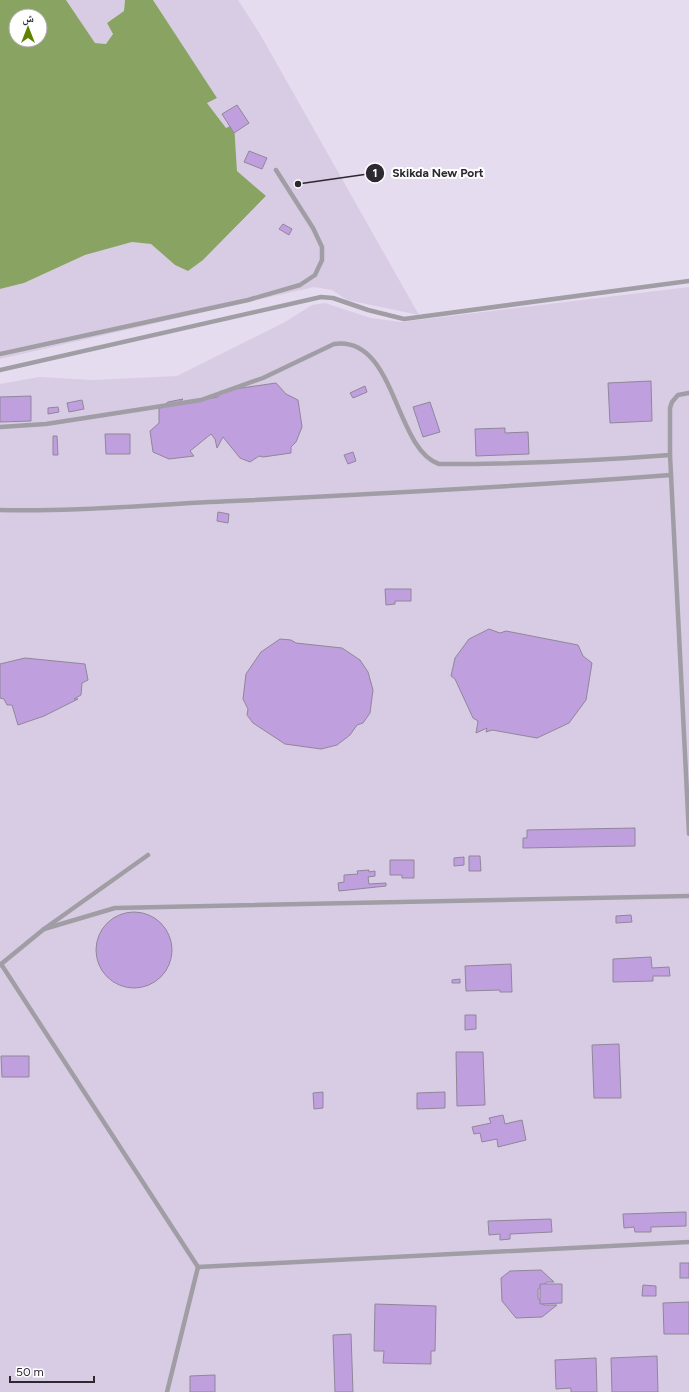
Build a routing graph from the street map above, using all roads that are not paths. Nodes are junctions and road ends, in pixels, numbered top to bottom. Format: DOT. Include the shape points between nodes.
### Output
graph roads {
  1 [pos="276,170"];
  2 [pos="689,281"];
  3 [pos="0,354"];
  4 [pos="0,370"];
  5 [pos="689,393"];
  6 [pos="0,427"];
  7 [pos="670,455"];
  8 [pos="671,475"];
  9 [pos="0,510"];
  10 [pos="689,834"];
  11 [pos="148,855"];
  12 [pos="689,896"];
  13 [pos="44,928"];
  14 [pos="0,965"];
  15 [pos="689,1242"];
  16 [pos="198,1267"];
  17 [pos="167,1392"];
  1 -- 3 [label="lane" via="313,228 322,247 322,260 315,275 300,285 248,300"];
  2 -- 4 [label="lane" via="404,319 333,298 321,297"];
  5 -- 7 [label="lane" via="678,395 672,402"];
  6 -- 7 [label="lane" via="46,424 201,400 263,378 334,344 346,342 372,358 392,392 417,446 433,462 478,464 587,461"];
  7 -- 8 [label="lane"];
  8 -- 9 [label="lane" via="130,508"];
  8 -- 10 [label="lane"];
  11 -- 13 [label="lane"];
  12 -- 13 [label="lane" via="115,908"];
  13 -- 14 [label="lane"];
  14 -- 16 [label="lane"];
  15 -- 16 [label="lane"];
  16 -- 17 [label="lane"];
}
